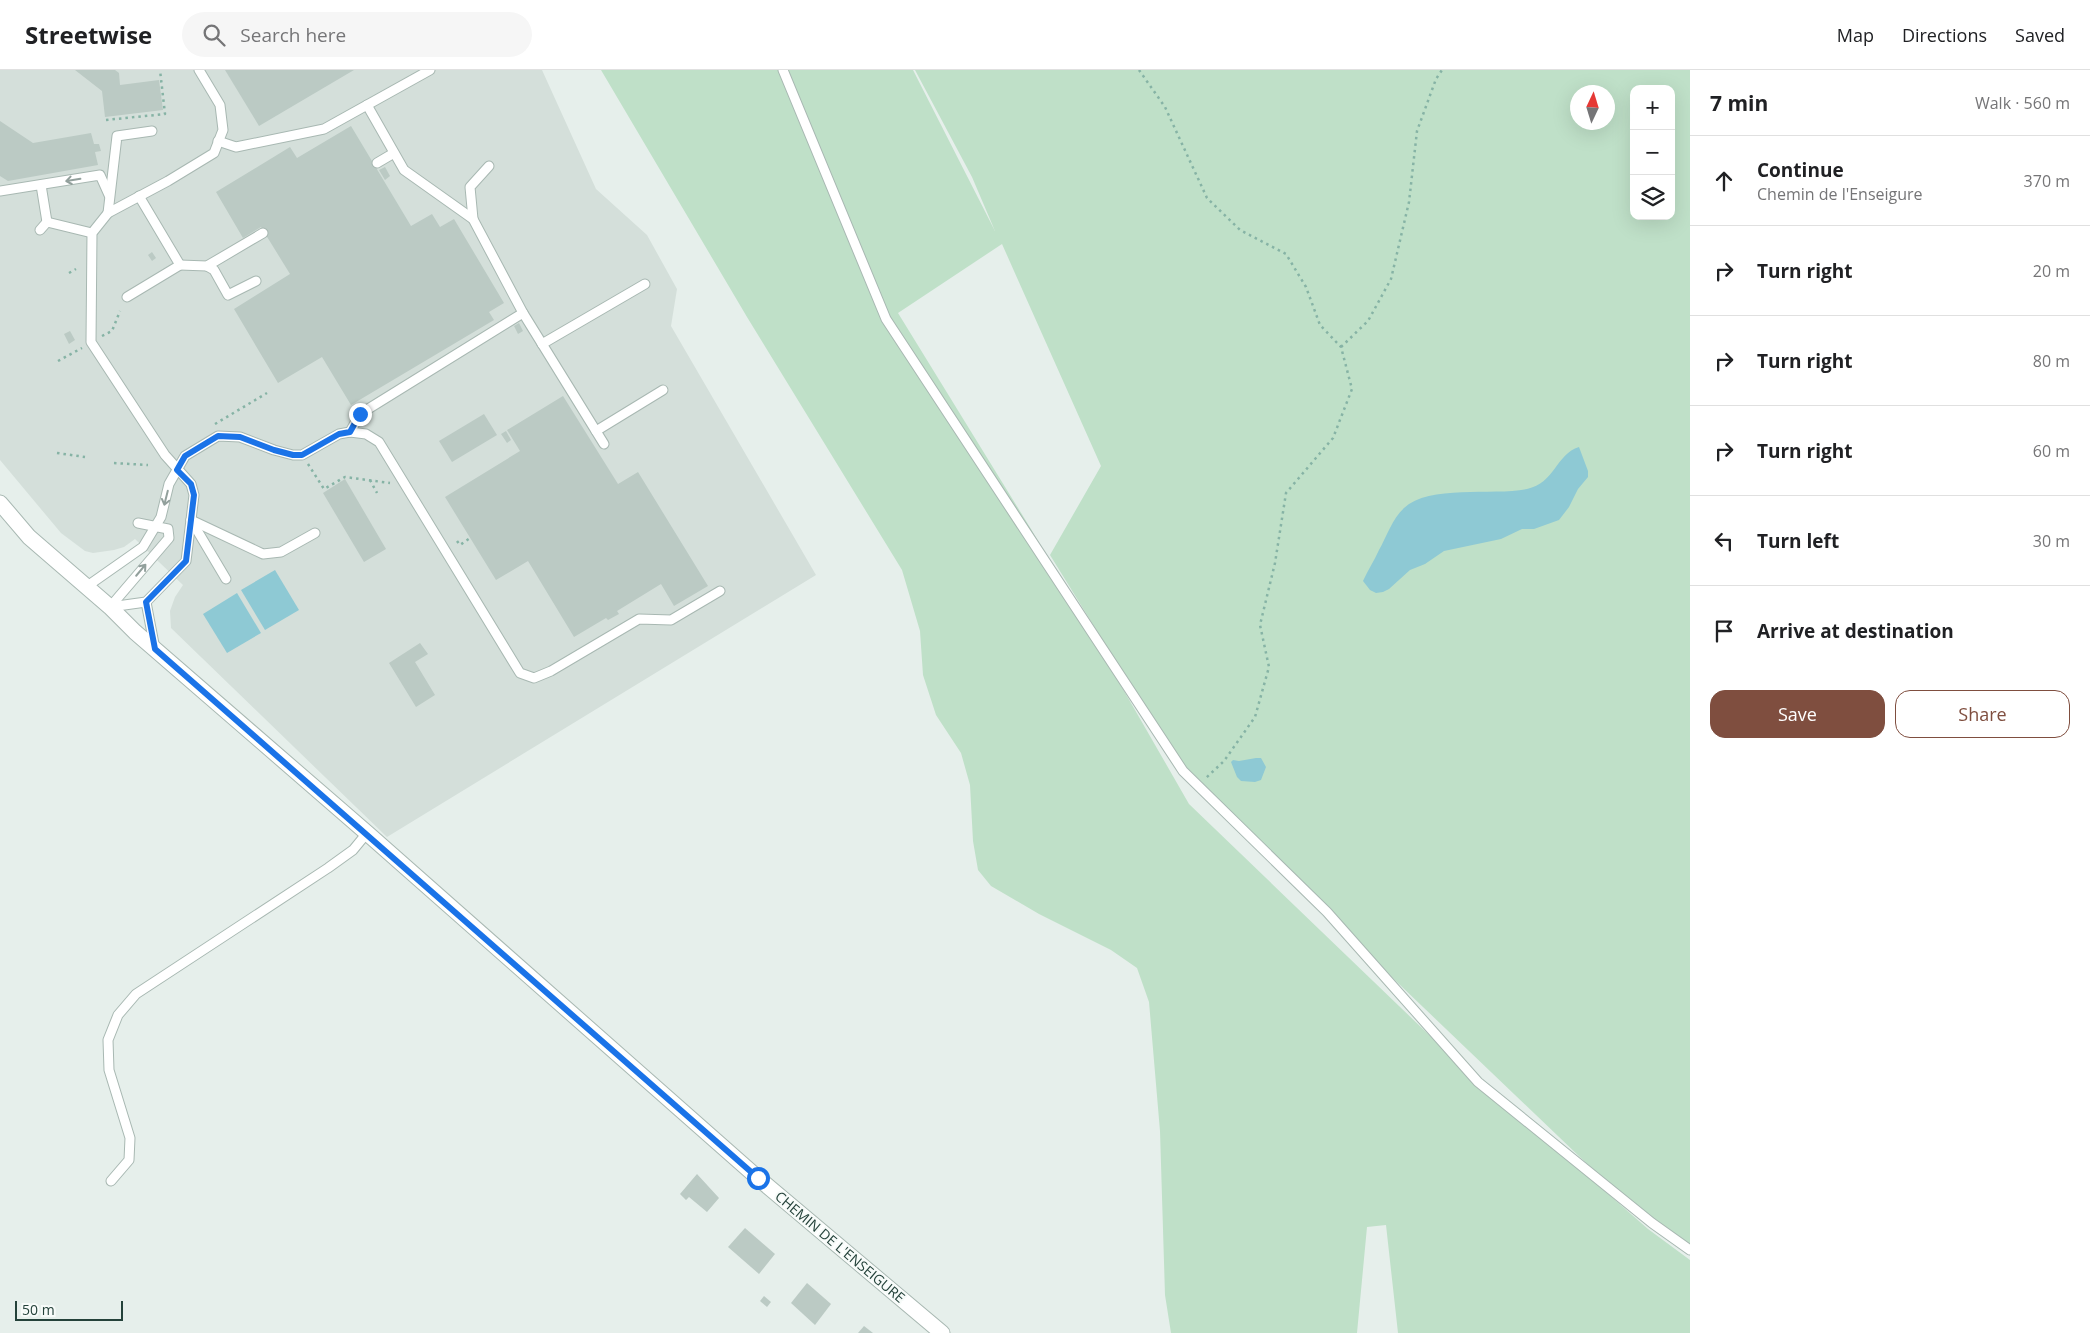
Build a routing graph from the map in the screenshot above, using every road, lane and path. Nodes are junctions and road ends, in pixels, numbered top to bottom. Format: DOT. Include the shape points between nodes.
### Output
graph roads {
  1 [pos="160,70"];
  2 [pos="199,70"];
  3 [pos="430,70"];
  4 [pos="783,70"];
  5 [pos="1139,70"];
  6 [pos="1442,70"];
  7 [pos="367,105"];
  8 [pos="106,120"];
  9 [pos="152,130"];
  10 [pos="218,141"];
  11 [pos="394,153"];
  12 [pos="377,163"];
  13 [pos="489,166"];
  14 [pos="41,185"];
  15 [pos="0,191"];
  16 [pos="109,195"];
  17 [pos="139,196"];
  18 [pos="108,213"];
  19 [pos="473,219"];
  20 [pos="47,222"];
  21 [pos="40,230"];
  22 [pos="263,233"];
  23 [pos="92,234"];
  24 [pos="180,265"];
  25 [pos="207,266"];
  26 [pos="76,269"];
  27 [pos="69,273"];
  28 [pos="256,280"];
  29 [pos="645,284"];
  30 [pos="127,297"];
  31 [pos="120,310"];
  32 [pos="523,313"];
  33 [pos="101,337"];
  34 [pos="542,344"];
  35 [pos="82,348"];
  36 [pos="1341,348"];
  37 [pos="58,361"];
  38 [pos="663,390"];
  39 [pos="267,393"];
  40 [pos="211,426"];
  41 [pos="596,431"];
  42 [pos="350,432"];
  43 [pos="604,444"];
  44 [pos="57,453"];
  45 [pos="85,458"];
  46 [pos="114,463"];
  47 [pos="308,464"];
  48 [pos="148,465"];
  49 [pos="177,470"];
  50 [pos="370,480"];
  51 [pos="398,484"];
  52 [pos="377,493"];
  53 [pos="0,503"];
  54 [pos="191,520"];
  55 [pos="138,523"];
  56 [pos="156,527"];
  57 [pos="315,533"];
  58 [pos="470,538"];
  59 [pos="457,541"];
  60 [pos="226,579"];
  61 [pos="86,587"];
  62 [pos="720,591"];
  63 [pos="146,602"];
  64 [pos="110,607"];
  65 [pos="155,649"];
  66 [pos="1199,785"];
  67 [pos="367,833"];
  68 [pos="111,1181"];
  69 [pos="1690,1250"];
  70 [pos="942,1333"];
  1 -- 8 [label="path" via="165,114"];
  2 -- 10 [label="lane" via="220,105 223,130"];
  3 -- 7 [label="lane"];
  4 -- 66 [label="lane" via="886,319 1183,771"];
  5 -- 36 [label="path" via="1165,107 1207,198 1240,230 1286,254 1306,287 1320,325"];
  6 -- 36 [label="path" via="1417,130 1410,202 1391,280 1368,321"];
  7 -- 10 [label="lane" via="324,129 236,147"];
  7 -- 11 [label="lane"];
  9 -- 16 [label="lane" via="117,136"];
  10 -- 17 [label="lane" via="214,153"];
  11 -- 12 [label="lane"];
  11 -- 19 [label="lane" via="404,170"];
  13 -- 19 [label="lane" via="470,187"];
  14 -- 15 [label="lane"];
  16 -- 14 [label="lane, one-way" via="100,175"];
  14 -- 20 [label="lane"];
  16 -- 18 [label="lane"];
  17 -- 18 [label="lane"];
  17 -- 24 [label="lane"];
  18 -- 23 [label="lane"];
  19 -- 32 [label="lane"];
  20 -- 21 [label="lane"];
  20 -- 23 [label="lane"];
  22 -- 25 [label="lane"];
  23 -- 49 [label="lane" via="91,342"];
  24 -- 25 [label="lane"];
  24 -- 30 [label="lane"];
  25 -- 28 [label="lane" via="214,270 228,295"];
  26 -- 27 [label="path"];
  29 -- 34 [label="lane"];
  31 -- 33 [label="path" via="112,331"];
  32 -- 34 [label="lane"];
  32 -- 42 [label="lane" via="360,414"];
  34 -- 41 [label="lane"];
  35 -- 37 [label="path"];
  36 -- 66 [label="path" via="1352,388 1333,438 1286,492 1275,563 1260,624 1269,667 1256,716 1224,761"];
  38 -- 41 [label="lane"];
  39 -- 40 [label="path"];
  41 -- 43 [label="lane"];
  42 -- 49 [label="lane" via="339,434 302,455 274,450 240,437 218,436 185,456"];
  42 -- 62 [label="lane" via="366,434 379,442 520,673 534,678 639,619 671,620"];
  44 -- 45 [label="path"];
  46 -- 48 [label="path"];
  47 -- 50 [label="path" via="324,489 344,477"];
  49 -- 54 [label="lane" via="191,484 194,495"];
  49 -- 56 [label="lane, one-way" via="169,484"];
  50 -- 51 [label="path"];
  50 -- 52 [label="path"];
  53 -- 61 [label="street, CHEMIN DE L'ENSEIGURE" via="29,538"];
  54 -- 57 [label="lane" via="263,554 281,552"];
  54 -- 60 [label="lane"];
  54 -- 63 [label="lane" via="186,561"];
  55 -- 56 [label="lane"];
  56 -- 61 [label="lane" via="143,547"];
  64 -- 56 [label="lane, one-way" via="169,538 168,529"];
  58 -- 59 [label="path" via="460,545"];
  61 -- 64 [label="street, CHEMIN DE L'ENSEIGURE"];
  63 -- 64 [label="lane"];
  63 -- 65 [label="lane"];
  64 -- 65 [label="street, CHEMIN DE L'ENSEIGURE"];
  65 -- 67 [label="street, CHEMIN DE L'ENSEIGURE"];
  66 -- 69 [label="lane" via="1327,912 1478,1082"];
  67 -- 68 [label="lane" via="352,850 328,868 136,994 118,1015 108,1040 109,1070 130,1138 129,1160"];
  67 -- 70 [label="street, CHEMIN DE L'ENSEIGURE" via="758,1178"];
}
